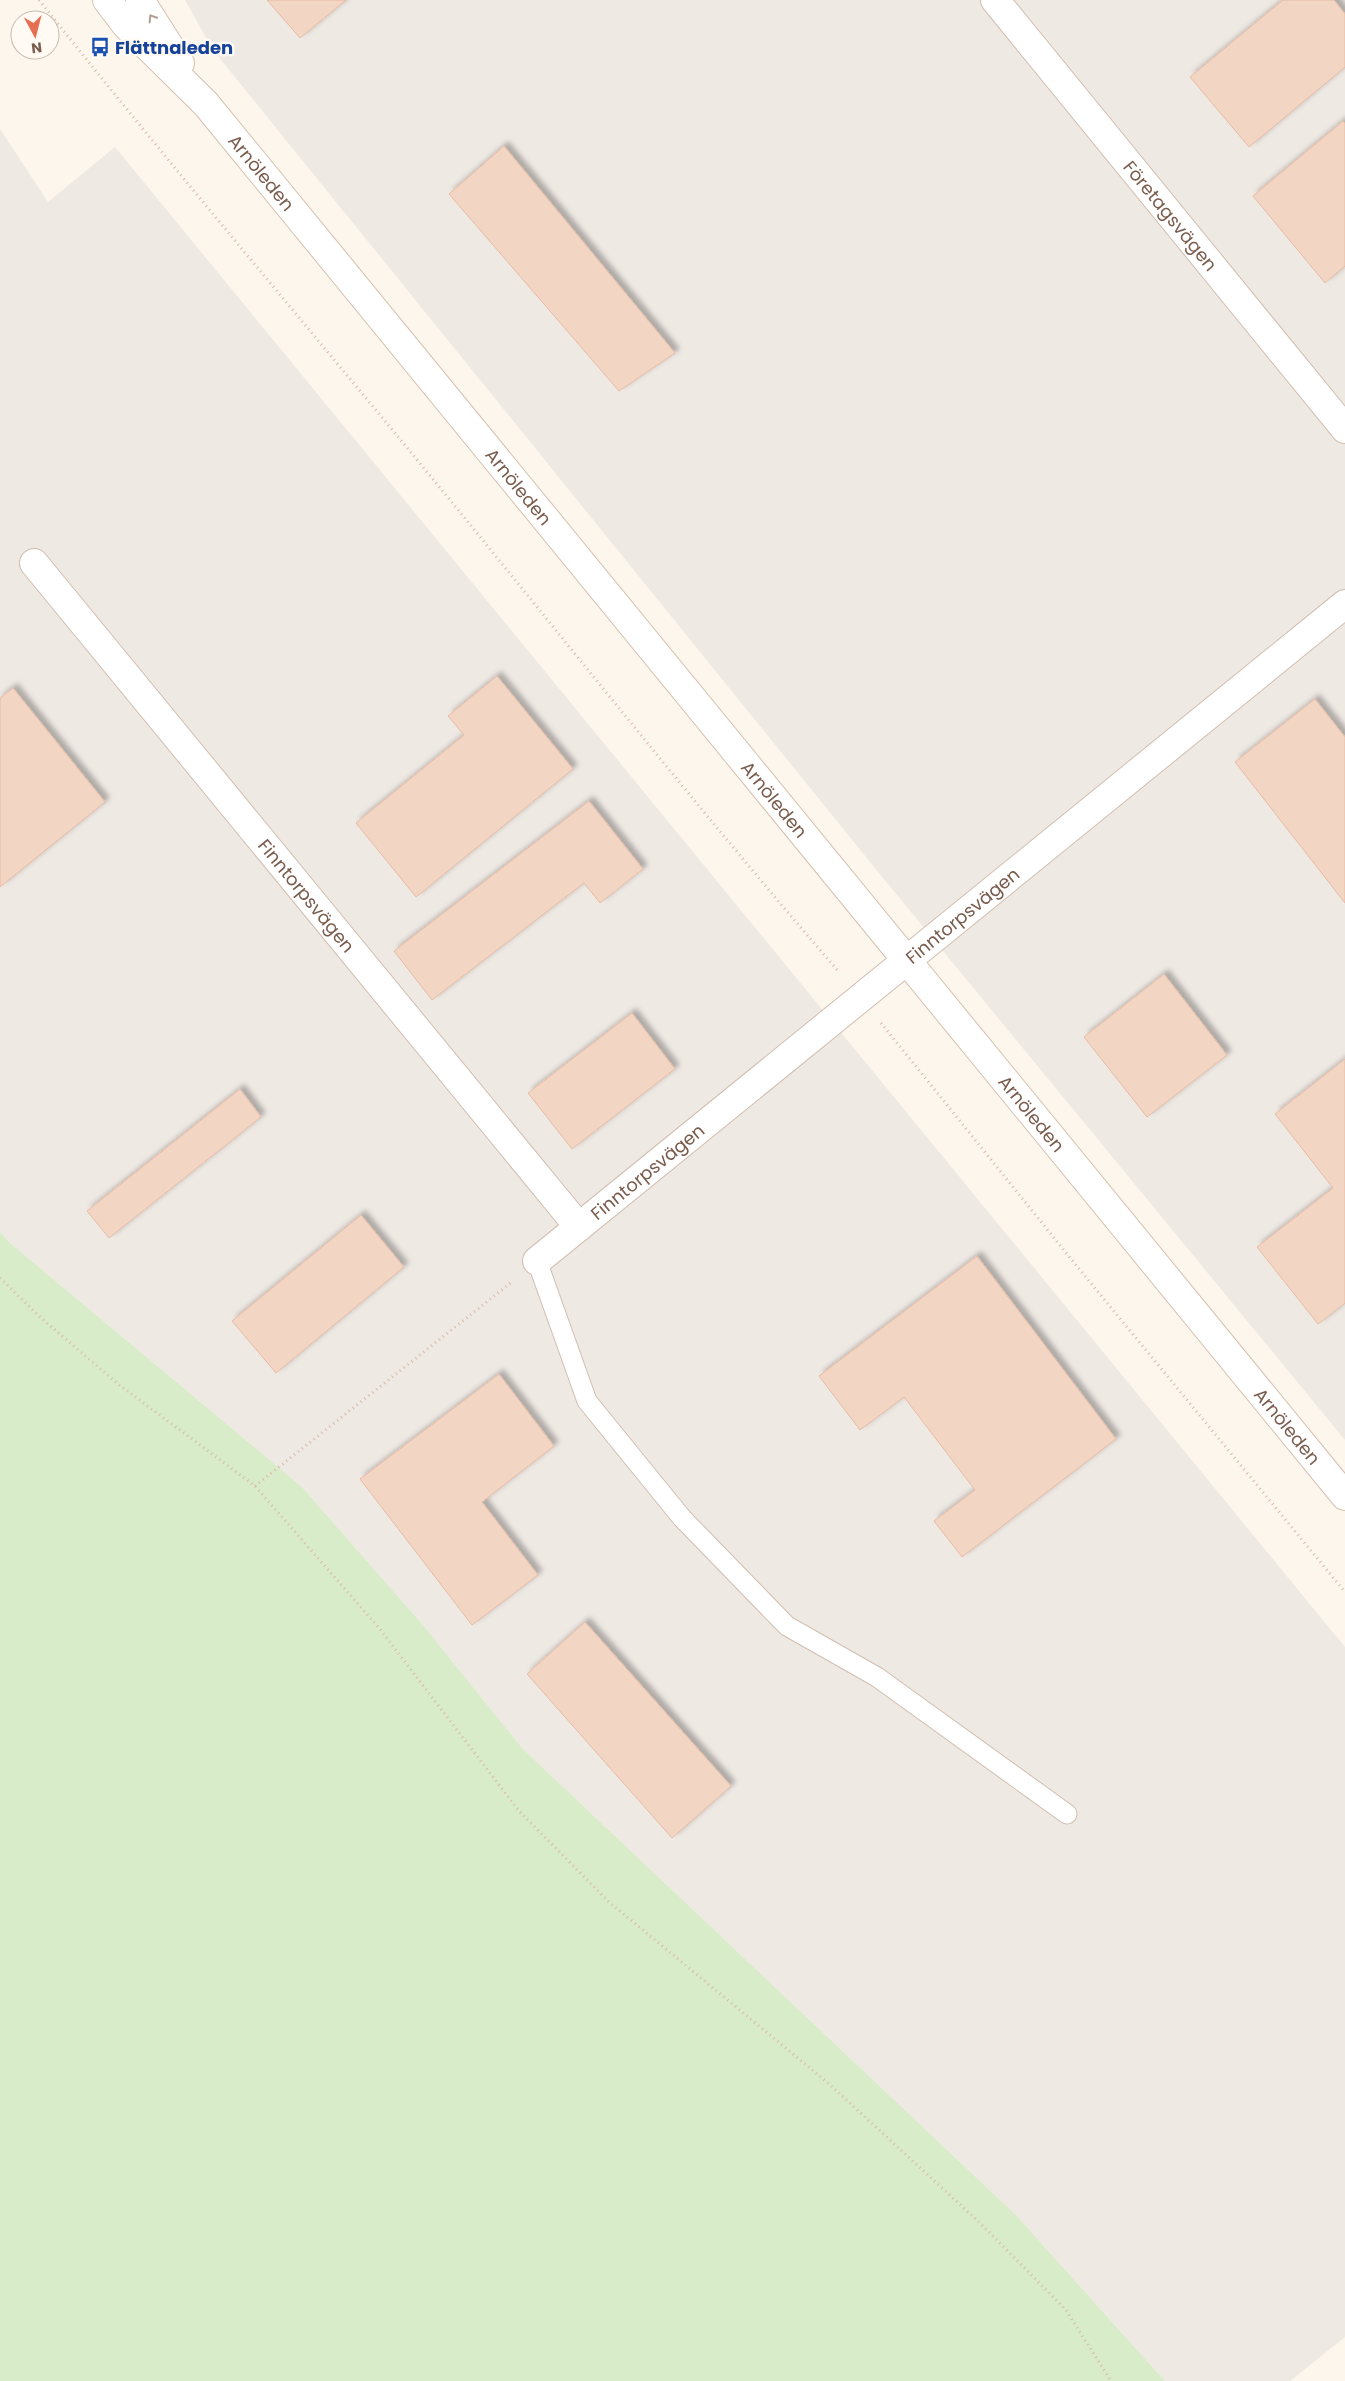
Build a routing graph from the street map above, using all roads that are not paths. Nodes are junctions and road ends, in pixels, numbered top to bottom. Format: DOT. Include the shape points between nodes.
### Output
graph roads {
  1 [pos="107,0"];
  2 [pos="140,0"];
  3 [pos="996,0"];
  4 [pos="206,104"];
  5 [pos="1345,429"];
  6 [pos="34,563"];
  7 [pos="1345,604"];
  8 [pos="906,962"];
  9 [pos="579,1227"];
  10 [pos="537,1261"];
  11 [pos="1345,1496"];
  12 [pos="1066,1814"];
  1 -- 4 [label="street, Arnöleden" via="126,24"];
  4 -- 2 [label="street, Arnöleden, one-way"];
  3 -- 5 [label="street, Företagsvägen"];
  4 -- 8 [label="street, Arnöleden"];
  6 -- 9 [label="street, Finntorpsvägen"];
  7 -- 8 [label="street, Finntorpsvägen"];
  8 -- 9 [label="street, Finntorpsvägen"];
  8 -- 11 [label="street, Arnöleden"];
  9 -- 10 [label="street, Finntorpsvägen"];
  10 -- 12 [label="lane" via="587,1401 682,1518 787,1626 877,1677"];
}
